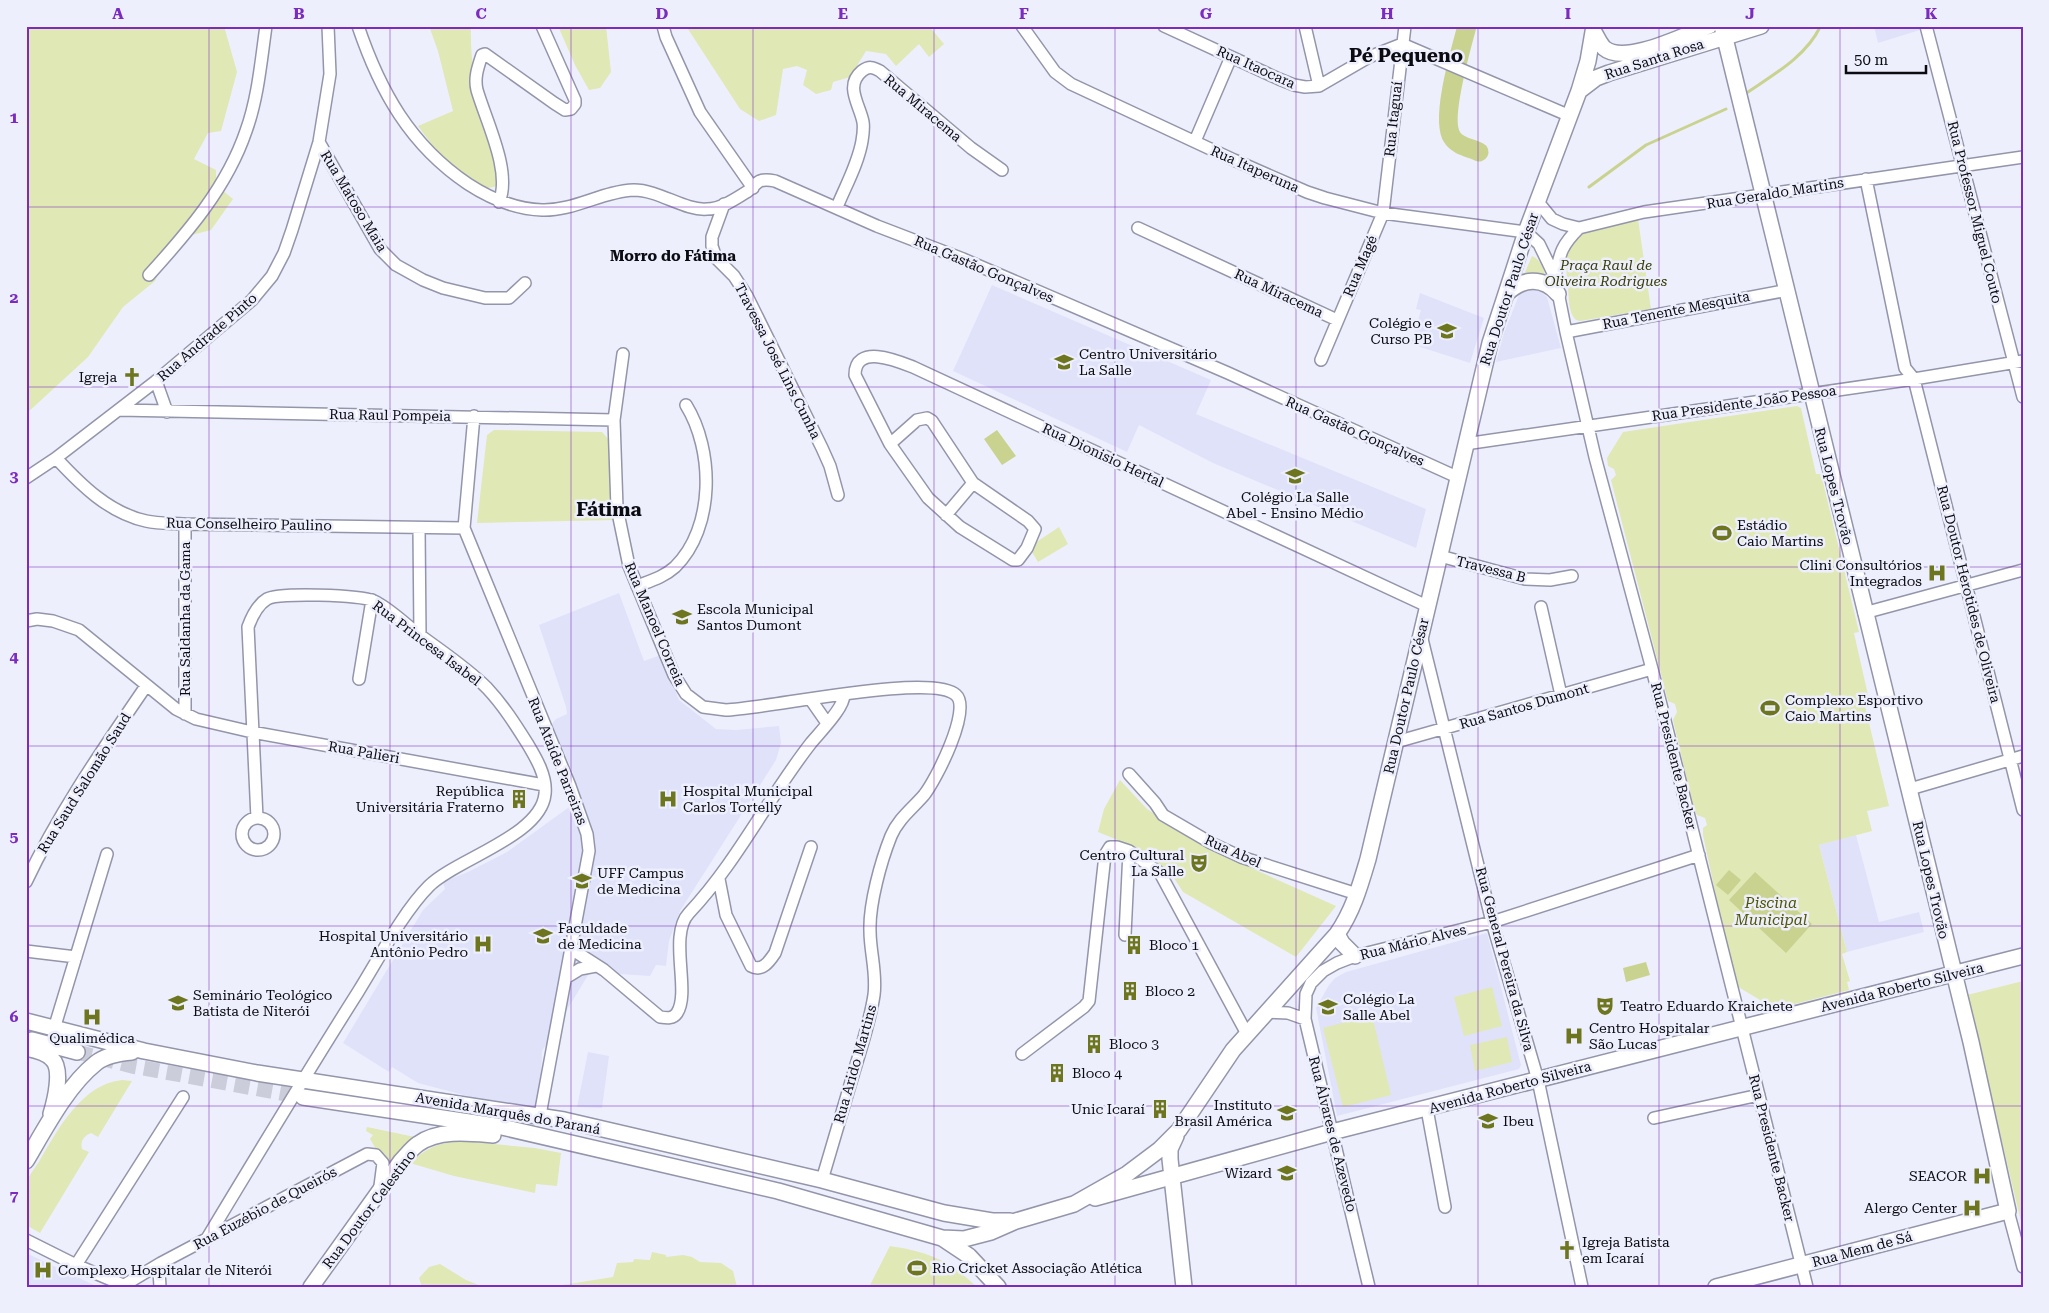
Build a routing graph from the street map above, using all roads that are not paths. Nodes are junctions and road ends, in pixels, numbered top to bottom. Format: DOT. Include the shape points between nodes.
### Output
graph roads {
  1 [pos="266,26"];
  2 [pos="328,26"];
  3 [pos="358,26"];
  4 [pos="542,26"];
  5 [pos="663,26"];
  6 [pos="1022,26"];
  7 [pos="1164,26"];
  8 [pos="1305,26"];
  9 [pos="1405,26"];
  10 [pos="1709,26"];
  11 [pos="1761,26"];
  12 [pos="1926,26"];
  13 [pos="1594,29"];
  14 [pos="1723,32"];
  15 [pos="1402,44"];
  16 [pos="1670,46"];
  17 [pos="1231,57"];
  18 [pos="1319,86"];
  19 [pos="1580,91"];
  20 [pos="1570,116"];
  21 [pos="1194,141"];
  22 [pos="319,142"];
  23 [pos="2023,157"];
  24 [pos="1964,164"];
  25 [pos="1002,170"];
  26 [pos="1866,179"];
  27 [pos="753,188"];
  28 [pos="1763,195"];
  29 [pos="499,202"];
  30 [pos="1538,202"];
  31 [pos="724,204"];
  32 [pos="837,207"];
  33 [pos="1383,213"];
  34 [pos="1138,228"];
  35 [pos="1579,228"];
  36 [pos="1526,232"];
  37 [pos="149,275"];
  38 [pos="1555,277"];
  39 [pos="525,283"];
  40 [pos="1788,290"];
  41 [pos="1506,294"];
  42 [pos="1558,294"];
  43 [pos="1337,320"];
  44 [pos="1566,332"];
  45 [pos="623,354"];
  46 [pos="1321,360"];
  47 [pos="2018,362"];
  48 [pos="1914,379"];
  49 [pos="156,381"];
  50 [pos="1811,393"];
  51 [pos="2023,397"];
  52 [pos="686,405"];
  53 [pos="120,410"];
  54 [pos="167,412"];
  55 [pos="474,416"];
  56 [pos="614,420"];
  57 [pos="1588,425"];
  58 [pos="890,444"];
  59 [pos="1465,444"];
  60 [pos="56,458"];
  61 [pos="1457,477"];
  62 [pos="26,478"];
  63 [pos="973,483"];
  64 [pos="838,495"];
  65 [pos="946,516"];
  66 [pos="185,524"];
  67 [pos="419,528"];
  68 [pos="464,528"];
  69 [pos="1440,556"];
  70 [pos="2023,570"];
  71 [pos="1572,576"];
  72 [pos="1967,585"];
  73 [pos="637,586"];
  74 [pos="372,600"];
  75 [pos="1427,606"];
  76 [pos="1540,607"];
  77 [pos="1864,613"];
  78 [pos="26,621"];
  79 [pos="1421,634"];
  80 [pos="420,635"];
  81 [pos="1652,669"];
  82 [pos="359,679"];
  83 [pos="146,686"];
  84 [pos="844,694"];
  85 [pos="1561,695"];
  86 [pos="811,700"];
  87 [pos="185,714"];
  88 [pos="827,723"];
  89 [pos="1446,728"];
  90 [pos="252,732"];
  91 [pos="1396,742"];
  92 [pos="2023,756"];
  93 [pos="2010,760"];
  94 [pos="1130,774"];
  95 [pos="544,785"];
  96 [pos="1910,790"];
  97 [pos="2023,810"];
  98 [pos="257,818"];
  99 [pos="811,846"];
  100 [pos="1129,851"];
  101 [pos="107,854"];
  102 [pos="1699,855"];
  103 [pos="719,879"];
  104 [pos="26,882"];
  105 [pos="1357,894"];
  106 [pos="1492,922"];
  107 [pos="1337,934"];
  108 [pos="1125,935"];
  109 [pos="572,946"];
  110 [pos="26,951"];
  111 [pos="1356,956"];
  112 [pos="2023,956"];
  113 [pos="76,957"];
  114 [pos="596,966"];
  115 [pos="1953,974"];
  116 [pos="567,978"];
  117 [pos="1267,1012"];
  118 [pos="1305,1019"];
  119 [pos="26,1021"];
  120 [pos="1742,1026"];
  121 [pos="54,1029"];
  122 [pos="1247,1034"];
  123 [pos="26,1038"];
  124 [pos="26,1048"];
  125 [pos="144,1051"];
  126 [pos="76,1052"];
  127 [pos="1022,1054"];
  128 [pos="303,1080"];
  129 [pos="1538,1080"];
  130 [pos="1759,1095"];
  131 [pos="183,1097"];
  132 [pos="303,1097"];
  133 [pos="1427,1109"];
  134 [pos="540,1116"];
  135 [pos="1654,1118"];
  136 [pos="46,1127"];
  137 [pos="1179,1130"];
  138 [pos="1332,1132"];
  139 [pos="564,1142"];
  140 [pos="26,1161"];
  141 [pos="1172,1178"];
  142 [pos="822,1180"];
  143 [pos="379,1190"];
  144 [pos="1074,1204"];
  145 [pos="226,1207"];
  146 [pos="1445,1207"];
  147 [pos="2008,1211"];
  148 [pos="1016,1221"];
  149 [pos="240,1222"];
  150 [pos="942,1238"];
  151 [pos="26,1240"];
  152 [pos="206,1240"];
  153 [pos="161,1263"];
  154 [pos="76,1265"];
  155 [pos="1801,1265"];
  156 [pos="2023,1267"];
  157 [pos="124,1286"];
  158 [pos="160,1287"];
  159 [pos="311,1287"];
  160 [pos="998,1287"];
  161 [pos="1184,1287"];
  162 [pos="1369,1287"];
  163 [pos="1582,1287"];
  164 [pos="1716,1287"];
  165 [pos="1806,1287"];
  1 -- 37 [label="street" via="256,89 242,142 214,197"];
  2 -- 22 [label="street, Rua Andrade Pinto" via="330,74"];
  3 -- 29 [label="street, Rua Gastão Gonçalves" via="376,76 412,133 453,174"];
  4 -- 29 [label="street" via="575,100 571,109 565,110 485,54 475,82 503,174 503,194"];
  5 -- 27 [label="street" via="700,112"];
  6 -- 21 [label="street, Rua Itaperuna" via="1060,77"];
  7 -- 17 [label="street, Rua Itaocara"];
  8 -- 18 [label="street"];
  9 -- 15 [label="street, Rua Itaguaí"];
  10 -- 16 [label="main road, Rua Santa Rosa"];
  11 -- 14 [label="main road, Rua Santa Rosa"];
  12 -- 24 [label="street, Rua Professor Miguel Couto"];
  13 -- 16 [label="main road, Rua Santa Rosa" via="1604,48 1616,54"];
  13 -- 19 [label="main road, Rua Doutor Paulo César"];
  14 -- 16 [label="main road, Rua Santa Rosa"];
  14 -- 28 [label="main road, Rua Lopes Trovão"];
  15 -- 18 [label="street" via="1369,57"];
  15 -- 20 [label="street"];
  15 -- 33 [label="street, Rua Itaguaí"];
  16 -- 19 [label="main road, Rua Santa Rosa" via="1596,78"];
  17 -- 18 [label="street, Rua Itaocara" via="1294,85"];
  17 -- 21 [label="street"];
  19 -- 20 [label="main road, Rua Doutor Paulo César"];
  20 -- 30 [label="main road, Rua Doutor Paulo César"];
  21 -- 33 [label="street, Rua Itaperuna" via="1307,192"];
  22 -- 39 [label="street, Rua Matoso Maia" via="380,248 396,265 432,284 485,298 509,298"];
  22 -- 49 [label="street, Rua Andrade Pinto" via="284,253 272,276 252,300"];
  23 -- 24 [label="street, Rua Geraldo Martins"];
  24 -- 26 [label="street, Rua Geraldo Martins"];
  24 -- 47 [label="street, Rua Professor Miguel Couto"];
  25 -- 32 [label="street, Rua Miracema" via="965,144 880,71 867,68 857,78 853,90 863,122 859,156"];
  26 -- 28 [label="street, Rua Geraldo Martins"];
  26 -- 48 [label="street, Rua Doutor Herotides de Oliveira" via="1905,368"];
  27 -- 31 [label="street, Rua Gastão Gonçalves"];
  27 -- 32 [label="street, Rua Gastão Gonçalves" via="759,181 767,179"];
  28 -- 35 [label="street, Rua Geraldo Martins" via="1644,212"];
  28 -- 40 [label="main road, Rua Lopes Trovão"];
  29 -- 31 [label="street, Rua Gastão Gonçalves" via="533,209 560,209 637,190 702,209"];
  30 -- 35 [label="street, Rua Geraldo Martins" via="1552,220"];
  30 -- 36 [label="main road, Rua Doutor Paulo César"];
  31 -- 64 [label="street, Travessa José Lins Cunha" via="712,237 714,252 746,296 822,448"];
  32 -- 61 [label="street, Rua Gastão Gonçalves" via="1228,373"];
  33 -- 36 [label="street, Rua Itaperuna"];
  33 -- 43 [label="street, Rua Magé"];
  34 -- 43 [label="street, Rua Miracema"];
  35 -- 38 [label="street" via="1565,242"];
  36 -- 38 [label="street, Rua Presidente Backer" via="1539,244"];
  36 -- 41 [label="main road, Rua Doutor Paulo César"];
  38 -- 42 [label="street, Rua Presidente Backer"];
  40 -- 44 [label="street, Rua Tenente Mesquita"];
  40 -- 50 [label="main road, Rua Lopes Trovão"];
  41 -- 42 [label="main road" via="1514,286 1536,281 1548,285"];
  41 -- 59 [label="main road, Rua Doutor Paulo César" via="1483,367"];
  42 -- 44 [label="street, Rua Presidente Backer"];
  43 -- 46 [label="street, Rua Magé"];
  44 -- 57 [label="street, Rua Presidente Backer"];
  45 -- 56 [label="street, Rua Manoel Correia"];
  47 -- 48 [label="street, Rua Presidente João Pessoa"];
  47 -- 51 [label="street, Rua Professor Miguel Couto"];
  48 -- 50 [label="street, Rua Presidente João Pessoa"];
  48 -- 72 [label="street, Rua Doutor Herotides de Oliveira"];
  49 -- 53 [label="street, Rua Andrade Pinto"];
  49 -- 54 [label="street"];
  50 -- 57 [label="street, Rua Presidente João Pessoa"];
  50 -- 77 [label="main road, Rua Lopes Trovão"];
  52 -- 73 [label="street" via="693,416 703,455 706,499 701,526 676,566"];
  53 -- 54 [label="street, Rua Raul Pompeia"];
  53 -- 60 [label="street, Rua Andrade Pinto"];
  54 -- 55 [label="street, Rua Raul Pompeia"];
  55 -- 56 [label="street, Rua Raul Pompeia"];
  55 -- 68 [label="street, Rua Ataíde Parreiras"];
  56 -- 73 [label="street, Rua Manoel Correia" via="618,517"];
  57 -- 59 [label="street, Rua Presidente João Pessoa"];
  57 -- 81 [label="street, Rua Presidente Backer"];
  58 -- 63 [label="street, Rua Dionisio Hertal" via="917,420 927,418 945,439"];
  58 -- 65 [label="street, Rua Dionisio Hertal" via="928,498"];
  58 -- 75 [label="street, Rua Dionisio Hertal" via="855,375 860,361 872,357 892,358 913,367"];
  59 -- 61 [label="main road, Rua Doutor Paulo César"];
  60 -- 62 [label="street, Rua Andrade Pinto"];
  60 -- 66 [label="street, Rua Conselheiro Paulino" via="94,495 121,513 148,522"];
  61 -- 69 [label="main road, Rua Doutor Paulo César"];
  63 -- 65 [label="street"];
  63 -- 65 [label="street, Rua Dionisio Hertal" via="1035,529 1018,560 1013,560"];
  66 -- 67 [label="street, Rua Conselheiro Paulino"];
  66 -- 87 [label="street, Rua Saldanha da Gama"];
  67 -- 68 [label="street, Rua Conselheiro Paulino"];
  67 -- 80 [label="street"];
  68 -- 109 [label="street, Rua Ataíde Parreiras" via="587,834 589,851"];
  69 -- 71 [label="street, Travessa B" via="1525,579 1550,580"];
  69 -- 75 [label="main road, Rua Doutor Paulo César"];
  70 -- 72 [label="street"];
  72 -- 77 [label="street"];
  72 -- 93 [label="street, Rua Doutor Herotides de Oliveira"];
  73 -- 86 [label="street, Rua Manoel Correia" via="674,674 692,701 726,710"];
  74 -- 80 [label="street, Rua Princesa Isabel"];
  74 -- 82 [label="street"];
  74 -- 90 [label="street, Rua Princesa Isabel" via="282,595 265,599 252,615 248,627"];
  75 -- 79 [label="main road, Rua Doutor Paulo César"];
  76 -- 85 [label="street"];
  77 -- 96 [label="main road, Rua Lopes Trovão"];
  78 -- 83 [label="street, Rua Palieri" via="53,621 79,630"];
  79 -- 89 [label="street, Rua General Pereira da Silva"];
  79 -- 91 [label="main road, Rua Doutor Paulo César"];
  80 -- 95 [label="street, Rua Princesa Isabel" via="467,670 507,712 533,752 541,768"];
  81 -- 85 [label="street, Rua Santos Dumont"];
  81 -- 102 [label="street, Rua Presidente Backer"];
  83 -- 87 [label="street, Rua Palieri"];
  83 -- 104 [label="street, Rua Saud Salomão Saud" via="52,830"];
  84 -- 86 [label="street, Rua Manoel Correia"];
  84 -- 88 [label="street" via="841,707"];
  84 -- 142 [label="street, Rua Arido Martins" via="940,688 957,695 961,702 954,734 936,775 925,794 898,824 888,846 871,911 875,976 872,1010"];
  85 -- 89 [label="street, Rua Santos Dumont"];
  86 -- 88 [label="street"];
  87 -- 90 [label="street, Rua Palieri"];
  88 -- 103 [label="street" via="795,764"];
  89 -- 91 [label="street, Rua Santos Dumont"];
  89 -- 106 [label="street, Rua General Pereira da Silva"];
  90 -- 95 [label="street, Rua Palieri"];
  90 -- 98 [label="street, Rua Princesa Isabel"];
  91 -- 105 [label="main road, Rua Doutor Paulo César"];
  92 -- 93 [label="street"];
  93 -- 96 [label="street"];
  93 -- 97 [label="street, Rua Doutor Herotides de Oliveira"];
  94 -- 105 [label="street, Rua Abel" via="1163,815 1211,844 1241,857"];
  95 -- 128 [label="street, Rua Princesa Isabel" via="543,802 525,825 497,846 438,878 413,905"];
  96 -- 115 [label="main road, Rua Lopes Trovão"];
  99 -- 103 [label="street" via="775,953 761,968 751,966 726,915"];
  100 -- 108 [label="street"];
  100 -- 122 [label="street" via="1160,873"];
  100 -- 127 [label="street" via="1110,847 1104,855 1089,1001"];
  101 -- 113 [label="street"];
  102 -- 106 [label="street, Rua Mário Alves"];
  102 -- 120 [label="street, Rua Presidente Backer"];
  103 -- 114 [label="street" via="686,916 680,949 681,988 677,1014 660,1017"];
  105 -- 107 [label="main road, Rua Doutor Paulo César" via="1351,912"];
  106 -- 111 [label="street, Rua Mário Alves"];
  106 -- 129 [label="street, Rua General Pereira da Silva"];
  107 -- 111 [label="main road"];
  107 -- 117 [label="main road, Rua Doutor Paulo César"];
  109 -- 114 [label="street"];
  109 -- 116 [label="street, Rua Ataíde Parreiras"];
  110 -- 113 [label="street"];
  111 -- 118 [label="street, Rua Mário Alves" via="1329,966 1311,983 1306,994"];
  112 -- 115 [label="main road, Avenida Roberto Silveira"];
  113 -- 121 [label="street"];
  114 -- 116 [label="street" via="580,969"];
  115 -- 120 [label="main road, Avenida Roberto Silveira"];
  115 -- 147 [label="main road, Rua Lopes Trovão"];
  116 -- 134 [label="street, Rua Ataíde Parreiras"];
  117 -- 118 [label="street" via="1288,1013"];
  117 -- 122 [label="main road, Rua Doutor Paulo César"];
  118 -- 138 [label="street, Rua Álvares de Azevedo"];
  119 -- 121 [label="main road, Avenida Marquês do Paraná"];
  120 -- 129 [label="main road, Avenida Roberto Silveira"];
  120 -- 130 [label="street, Rua Presidente Backer"];
  121 -- 125 [label="main road, Avenida Marquês do Paraná"];
  122 -- 137 [label="main road, Rua Doutor Paulo César"];
  123 -- 126 [label="main road"];
  124 -- 136 [label="main road" via="46,1054 54,1060 57,1070 54,1104"];
  125 -- 128 [label="main road, Avenida Marquês do Paraná"];
  125 -- 136 [label="main road" via="114,1055 97,1062 72,1088"];
  128 -- 134 [label="main road, Avenida Marquês do Paraná"];
  128 -- 145 [label="street, Rua Princesa Isabel"];
  129 -- 133 [label="main road, Avenida Roberto Silveira"];
  129 -- 163 [label="street, Rua General Pereira da Silva"];
  130 -- 135 [label="street"];
  130 -- 155 [label="street, Rua Presidente Backer"];
  131 -- 154 [label="street"];
  132 -- 139 [label="main road, Avenida Marquês do Paraná" via="502,1127"];
  133 -- 138 [label="main road, Avenida Roberto Silveira"];
  133 -- 146 [label="street"];
  134 -- 142 [label="main road, Avenida Marquês do Paraná"];
  136 -- 140 [label="main road"];
  137 -- 141 [label="main road" via="1170,1149"];
  137 -- 144 [label="main road, Rua Doutor Paulo César" via="1164,1146 1127,1174"];
  138 -- 141 [label="main road, Avenida Roberto Silveira"];
  138 -- 162 [label="street, Rua Álvares de Azevedo"];
  139 -- 143 [label="main road, Rua Doutor Celestino" via="460,1133 424,1140 401,1160"];
  139 -- 150 [label="main road, Avenida Marquês do Paraná" via="778,1191"];
  141 -- 144 [label="main road, Avenida Roberto Silveira"];
  141 -- 161 [label="main road"];
  142 -- 148 [label="main road, Avenida Marquês do Paraná" via="944,1213 992,1221"];
  143 -- 149 [label="street, Rua Euzébio de Queirós" via="383,1163 376,1155 367,1154"];
  143 -- 159 [label="main road, Rua Doutor Celestino"];
  144 -- 148 [label="main road, Rua Doutor Paulo César"];
  145 -- 149 [label="street" via="229,1215"];
  145 -- 152 [label="street, Rua Princesa Isabel"];
  147 -- 155 [label="main road, Rua Mem de Sá"];
  147 -- 156 [label="street, Rua Lopes Trovão"];
  148 -- 150 [label="main road" via="964,1239"];
  149 -- 152 [label="street, Rua Euzébio de Queirós"];
  150 -- 160 [label="main road, Avenida Marquês do Paraná" via="969,1256"];
  151 -- 154 [label="street"];
  152 -- 153 [label="street, Rua Euzébio de Queirós"];
  153 -- 157 [label="street, Rua Euzébio de Queirós"];
  153 -- 158 [label="street"];
  154 -- 157 [label="street"];
  155 -- 164 [label="main road, Rua Mem de Sá"];
  155 -- 165 [label="street, Rua Presidente Backer"];
}
